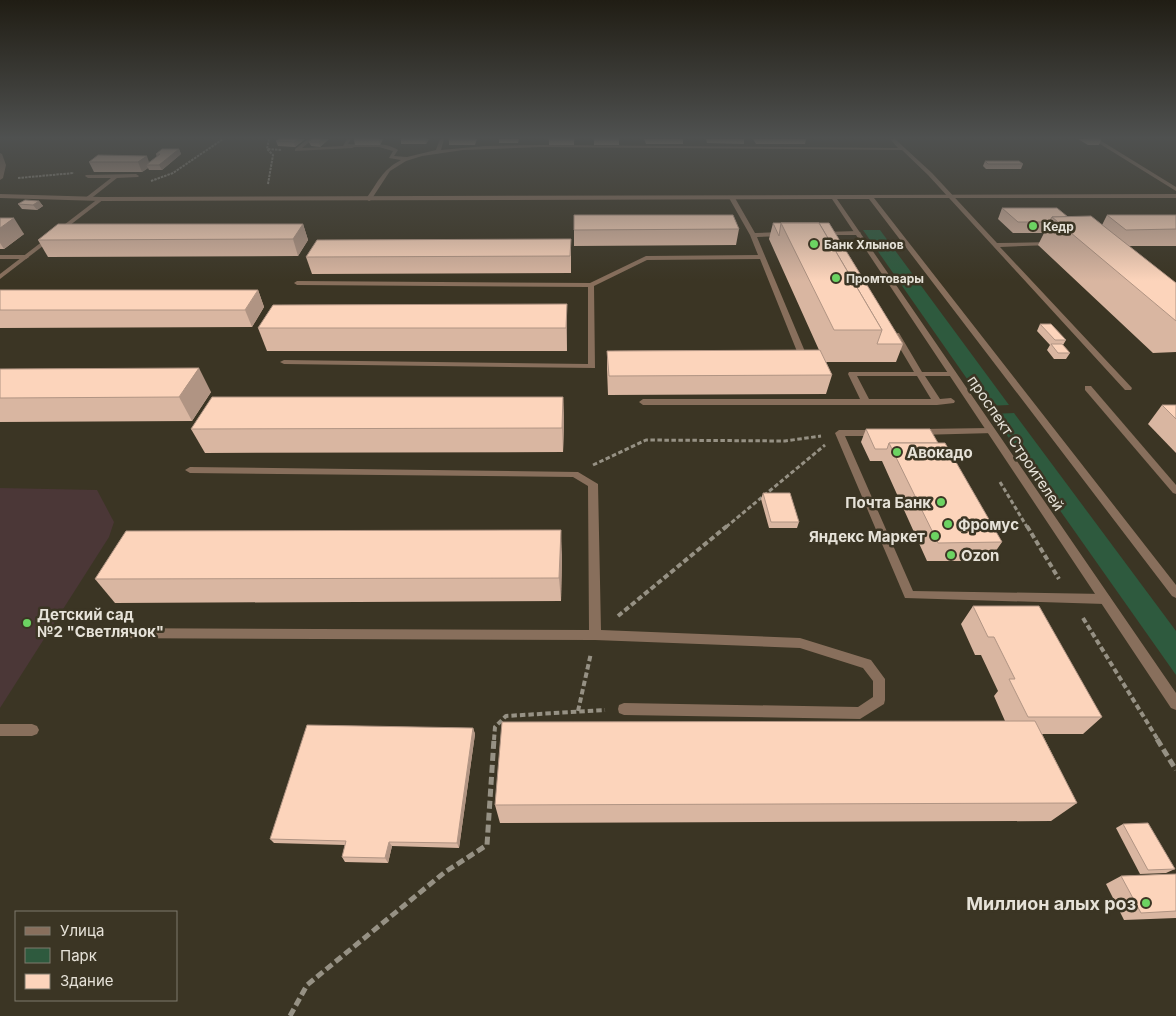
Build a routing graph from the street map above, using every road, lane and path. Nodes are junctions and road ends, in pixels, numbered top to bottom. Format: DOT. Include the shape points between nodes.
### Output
graph roads {
  1 [pos="103,186"];
  2 [pos="268,186"];
  3 [pos="377,186"];
  4 [pos="941,186"];
  5 [pos="0,196"];
  6 [pos="1176,196"];
  7 [pos="952,197"];
  8 [pos="369,198"];
  9 [pos="732,198"];
  10 [pos="834,198"];
  11 [pos="871,198"];
  12 [pos="87,199"];
  13 [pos="101,199"];
  14 [pos="266,199"];
  15 [pos="858,233"];
  16 [pos="789,234"];
  17 [pos="816,234"];
  18 [pos="834,234"];
  19 [pos="753,235"];
  20 [pos="840,242"];
  21 [pos="1063,243"];
  22 [pos="995,245"];
  23 [pos="0,257"];
  24 [pos="26,257"];
  25 [pos="762,258"];
  26 [pos="0,276"];
  27 [pos="297,283"];
  28 [pos="591,285"];
  29 [pos="890,324"];
  30 [pos="802,354"];
  31 [pos="284,362"];
  32 [pos="920,374"];
  33 [pos="953,374"];
  34 [pos="1088,388"];
  35 [pos="1128,388"];
  36 [pos="951,401"];
  37 [pos="644,402"];
  38 [pos="866,402"];
  39 [pos="937,402"];
  40 [pos="991,430"];
  41 [pos="885,432"];
  42 [pos="904,432"];
  43 [pos="839,433"];
  44 [pos="190,470"];
  45 [pos="575,474"];
  46 [pos="1000,481"];
  47 [pos="1176,491"];
  48 [pos="1176,592"];
  49 [pos="1071,598"];
  50 [pos="1105,599"];
  51 [pos="91,633"];
  52 [pos="595,635"];
  53 [pos="1176,704"];
  54 [pos="624,709"];
  55 [pos="578,711"];
  56 [pos="0,730"];
  57 [pos="32,730"];
  58 [pos="1176,770"];
  59 [pos="290,1016"];
  1 -- 12 [label="street"];
  2 -- 14 [label="path"];
  3 -- 8 [label="street"];
  4 -- 7 [label="street"];
  5 -- 12 [label="street"];
  6 -- 7 [label="street"];
  7 -- 11 [label="street"];
  7 -- 22 [label="street"];
  8 -- 9 [label="street"];
  8 -- 14 [label="street"];
  9 -- 10 [label="street"];
  9 -- 19 [label="street"];
  10 -- 11 [label="street"];
  10 -- 15 [label="street, проспект Строителей"];
  11 -- 48 [label="street, проспект Строителей"];
  12 -- 13 [label="street"];
  13 -- 14 [label="street"];
  13 -- 24 [label="street"];
  15 -- 18 [label="street"];
  15 -- 33 [label="street, проспект Строителей"];
  16 -- 19 [label="street"];
  17 -- 18 [label="street"];
  18 -- 20 [label="street"];
  19 -- 25 [label="street"];
  21 -- 22 [label="street"];
  22 -- 35 [label="street"];
  23 -- 24 [label="street"];
  24 -- 26 [label="street"];
  25 -- 28 [label="street" via="646,258"];
  25 -- 30 [label="street"];
  27 -- 28 [label="street"];
  28 -- 31 [label="street" via="592,366"];
  29 -- 32 [label="street"];
  32 -- 33 [label="street"];
  32 -- 38 [label="street" via="852,374"];
  32 -- 39 [label="street"];
  33 -- 40 [label="street, проспект Строителей"];
  34 -- 47 [label="street"];
  36 -- 39 [label="street"];
  37 -- 38 [label="street"];
  38 -- 39 [label="street"];
  40 -- 42 [label="street"];
  40 -- 50 [label="street, проспект Строителей"];
  41 -- 43 [label="street"];
  43 -- 45 [label="path" via="786,441 646,440"];
  43 -- 49 [label="street" via="908,595"];
  43 -- 52 [label="path"];
  44 -- 45 [label="street"];
  45 -- 52 [label="street" via="593,484"];
  46 -- 49 [label="path"];
  49 -- 50 [label="street"];
  49 -- 58 [label="path"];
  50 -- 53 [label="street, проспект Строителей"];
  51 -- 52 [label="street"];
  52 -- 54 [label="street" via="800,643 867,664 879,679 879,700 860,714"];
  52 -- 55 [label="path"];
  54 -- 55 [label="path"];
  55 -- 59 [label="path" via="506,716 495,727 487,845 445,872 307,985"];
  56 -- 57 [label="street"];
}
